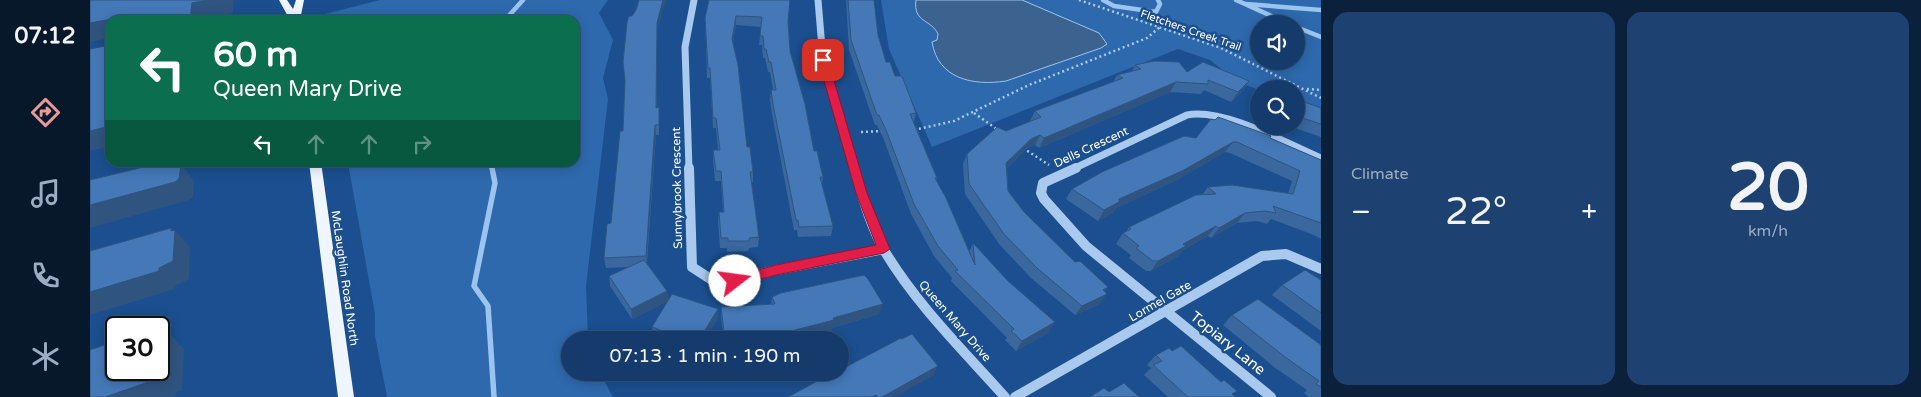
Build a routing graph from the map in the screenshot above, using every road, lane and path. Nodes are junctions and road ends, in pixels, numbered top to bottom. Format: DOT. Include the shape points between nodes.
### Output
graph roads {
  1 [pos="283,0"];
  2 [pos="300,0"];
  3 [pos="694,0"];
  4 [pos="818,0"];
  5 [pos="1079,0"];
  6 [pos="292,15"];
  7 [pos="296,15"];
  8 [pos="1160,27"];
  9 [pos="1288,80"];
  10 [pos="1305,89"];
  11 [pos="1321,90"];
  12 [pos="1321,98"];
  13 [pos="974,113"];
  14 [pos="905,130"];
  15 [pos="887,131"];
  16 [pos="861,132"];
  17 [pos="1004,134"];
  18 [pos="1019,144"];
  19 [pos="1321,158"];
  20 [pos="1048,165"];
  21 [pos="316,167"];
  22 [pos="884,249"];
  23 [pos="1321,269"];
  24 [pos="1167,312"];
  25 [pos="346,397"];
  26 [pos="1005,397"];
  27 [pos="1015,397"];
  28 [pos="1271,397"];
  1 -- 6 [label="main road"];
  2 -- 7 [label="main road"];
  3 -- 22 [label="street, Sunnybrook Crescent" via="685,47 692,267 712,280 735,281"];
  4 -- 22 [label="street, Queen Mary Drive" via="823,60 861,193"];
  5 -- 8 [label="path, Fletchers Creek Trail" via="1103,11"];
  8 -- 9 [label="path, Fletchers Creek Trail" via="1256,63"];
  8 -- 13 [label="path" via="1147,38 1011,92"];
  10 -- 11 [label="path"];
  10 -- 12 [label="path, Fletchers Creek Trail"];
  13 -- 14 [label="path" via="942,126"];
  13 -- 17 [label="path"];
  15 -- 16 [label="path"];
  18 -- 20 [label="path"];
  19 -- 24 [label="street, Dells Crescent" via="1221,116 1198,113 1043,183 1041,193 1044,200 1068,228"];
  21 -- 25 [label="main road, McLaughlin Road North"];
  22 -- 26 [label="street, Queen Mary Drive" via="926,310"];
  23 -- 24 [label="street, Lormel Gate" via="1286,254 1262,256"];
  24 -- 27 [label="street, Lormel Gate"];
  24 -- 28 [label="street, Topiary Lane"];
}
